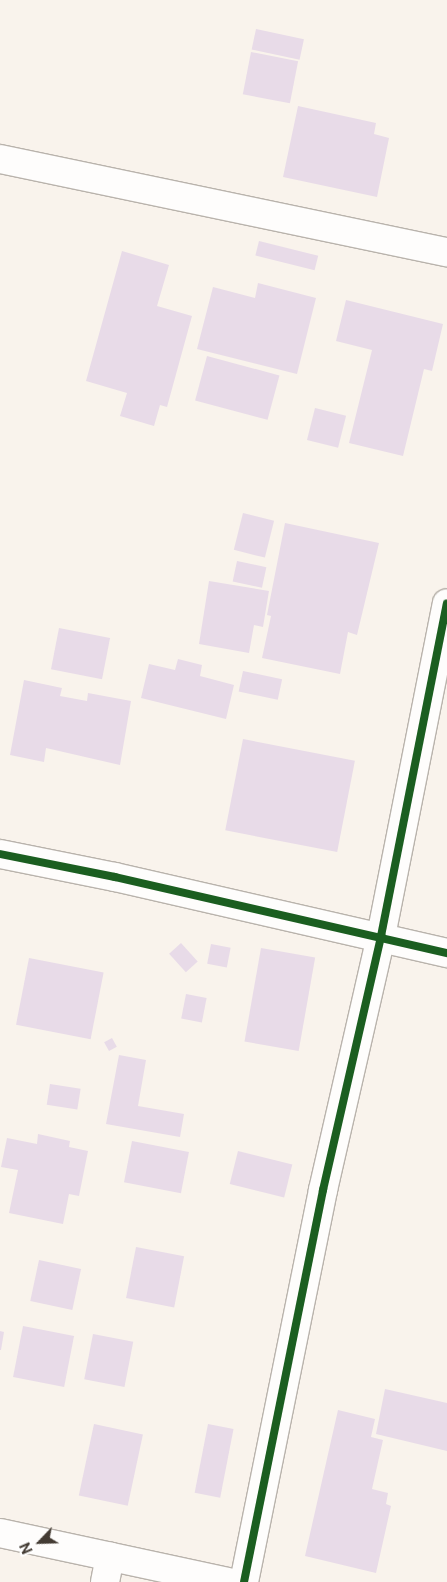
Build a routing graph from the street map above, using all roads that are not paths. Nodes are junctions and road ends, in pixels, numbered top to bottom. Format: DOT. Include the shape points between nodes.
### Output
graph roads {
  1 [pos="0,159"];
  2 [pos="447,252"];
  3 [pos="447,603"];
  4 [pos="0,854"];
  5 [pos="381,936"];
  6 [pos="447,953"];
  7 [pos="0,1534"];
  8 [pos="108,1569"];
  9 [pos="228,1582"];
  10 [pos="244,1582"];
  1 -- 2 [label="street"];
  3 -- 5 [label="street"];
  4 -- 5 [label="street"];
  5 -- 6 [label="street"];
  5 -- 10 [label="street" via="323,1190"];
  7 -- 8 [label="street"];
  8 -- 9 [label="street"];
}
